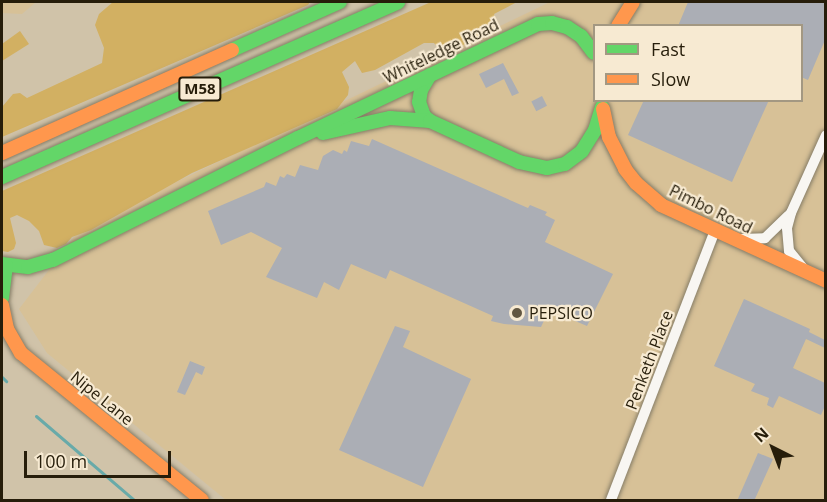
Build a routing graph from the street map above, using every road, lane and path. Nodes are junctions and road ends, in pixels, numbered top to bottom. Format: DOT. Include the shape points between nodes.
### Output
graph roads {
  1 [pos="340,2"];
  2 [pos="398,2"];
  3 [pos="633,2"];
  4 [pos="619,24"];
  5 [pos="593,52"];
  6 [pos="430,75"];
  7 [pos="602,104"];
  8 [pos="430,122"];
  9 [pos="825,135"];
  10 [pos="298,138"];
  11 [pos="2,153"];
  12 [pos="2,177"];
  13 [pos="791,213"];
  14 [pos="719,233"];
  15 [pos="4,265"];
  16 [pos="822,280"];
  17 [pos="2,298"];
  18 [pos="2,305"];
  19 [pos="202,501"];
  20 [pos="611,501"];
  1 -- 11 [label="main road, M58"];
  2 -- 12 [label="main road, M58"];
  3 -- 4 [label="main road"];
  5 -- 6 [label="main road, Whiteledge Road" via="581,36 567,27 538,24"];
  6 -- 8 [label="main road" via="418,102"];
  6 -- 10 [label="main road, Whiteledge Road"];
  7 -- 8 [label="main road, Whiteledge Road" via="595,130 582,151 564,164 547,168 519,162"];
  7 -- 14 [label="main road, Pimbo Road" via="616,153 636,183 660,205"];
  8 -- 10 [label="main road, Whiteledge Road" via="390,118"];
  9 -- 13 [label="street"];
  10 -- 15 [label="main road, Whiteledge Road" via="53,260 28,267"];
  13 -- 14 [label="street" via="765,238 746,240"];
  13 -- 16 [label="street" via="786,236 789,251 798,264"];
  14 -- 16 [label="main road, Pimbo Road"];
  14 -- 20 [label="street, Penketh Place"];
  15 -- 17 [label="main road"];
  18 -- 19 [label="main road, Nipe Lane" via="7,329 21,353"];
}
